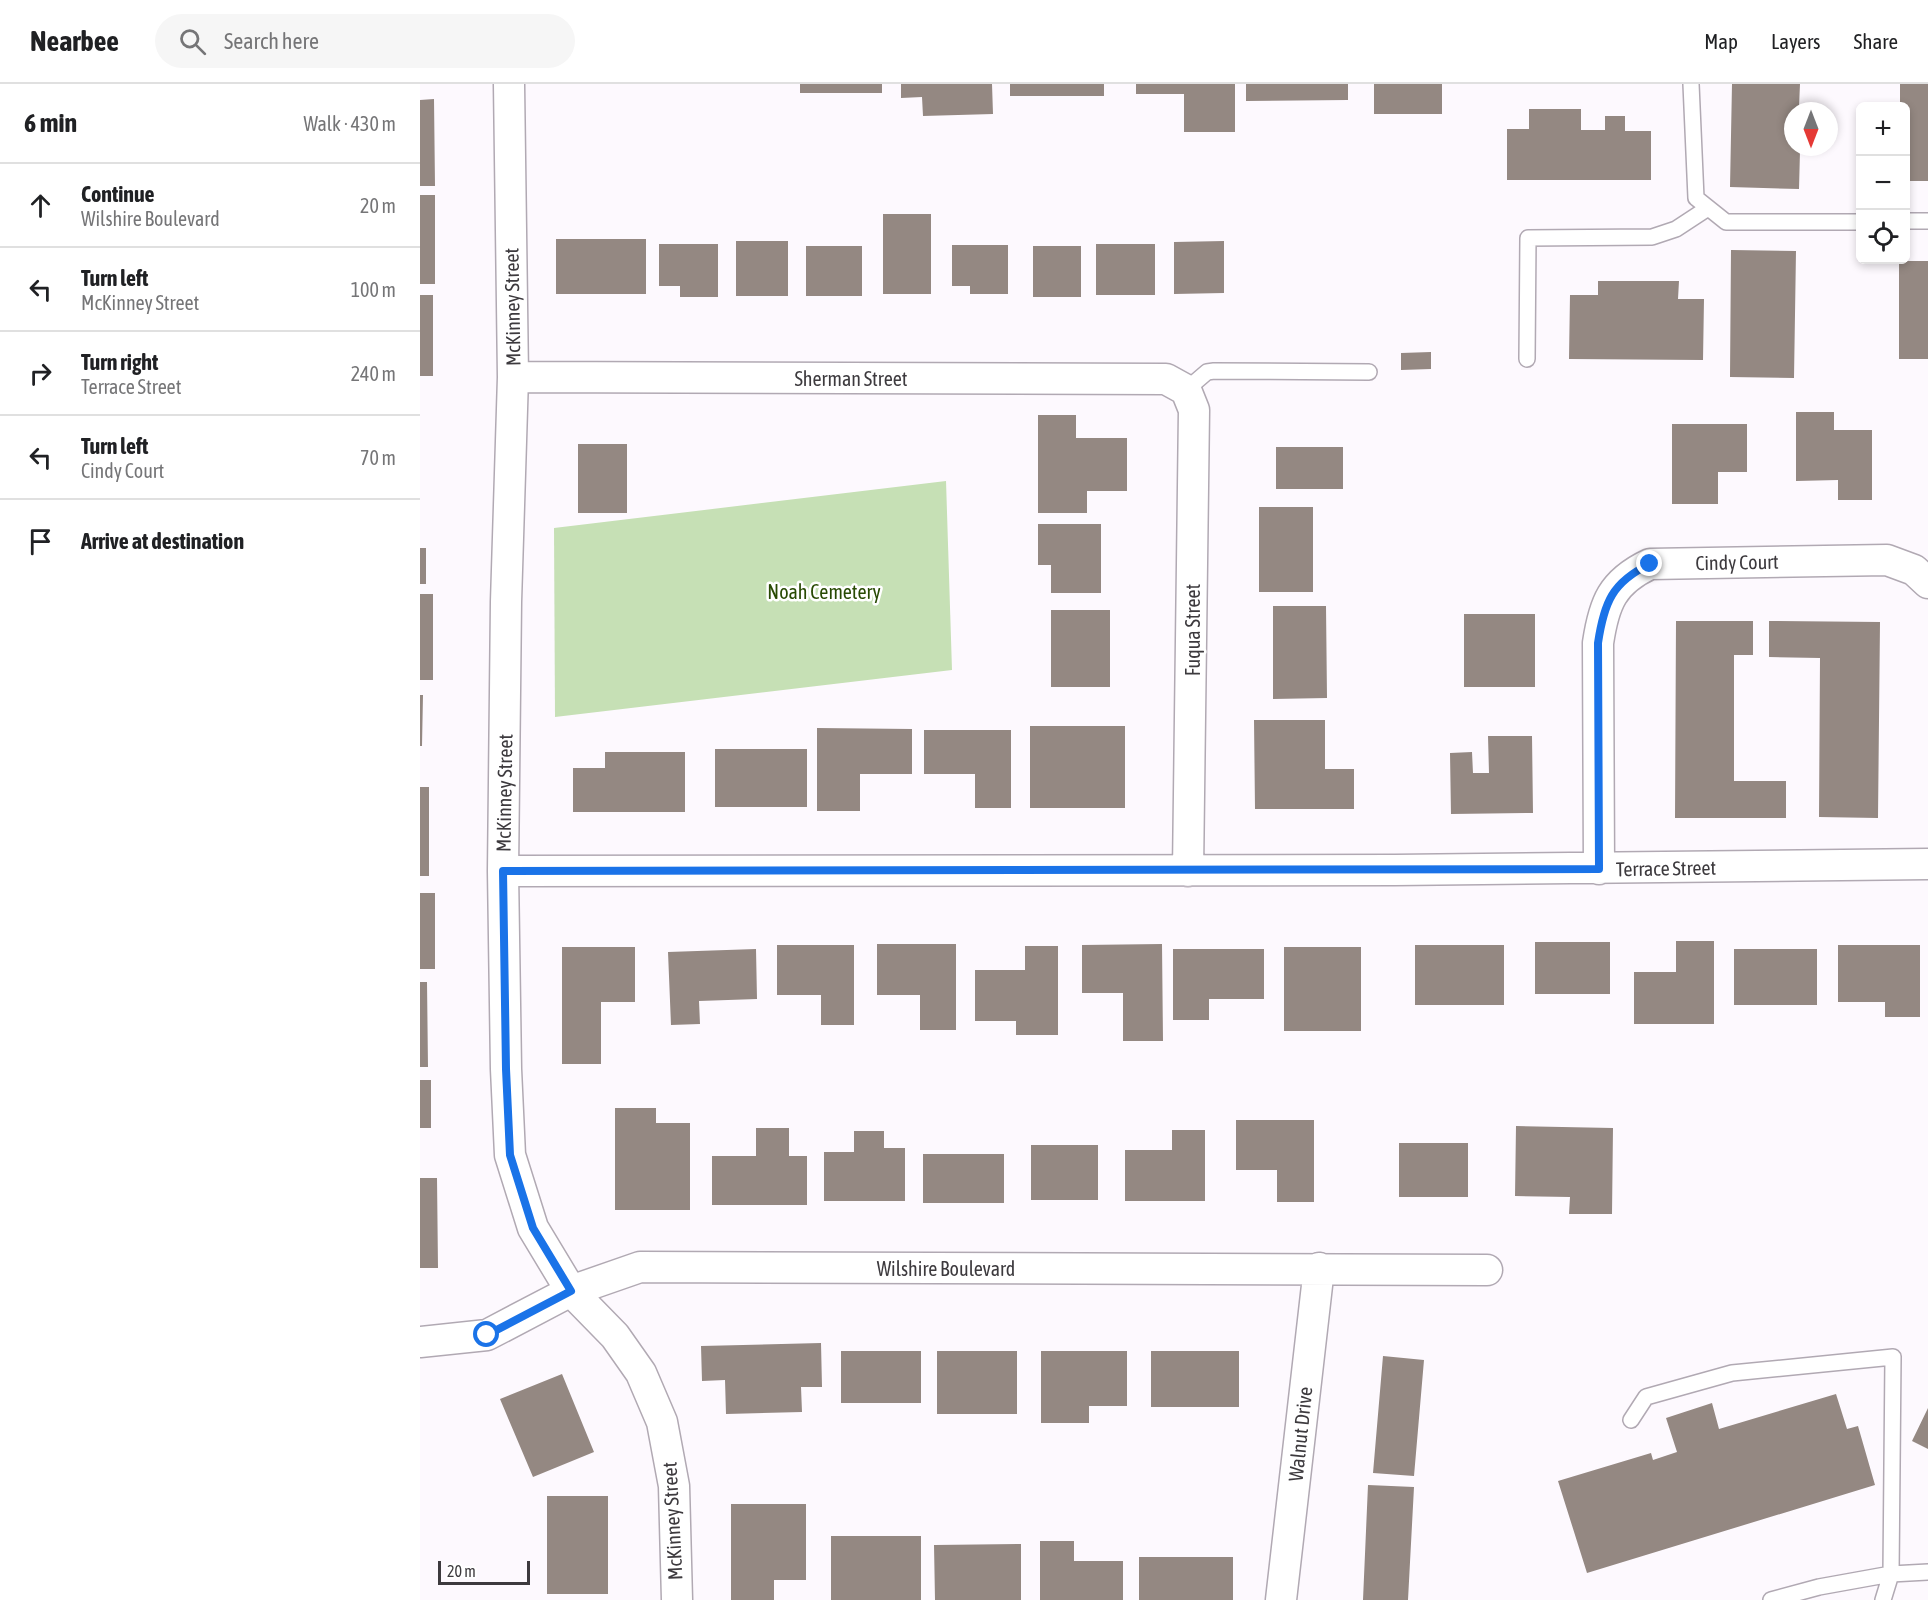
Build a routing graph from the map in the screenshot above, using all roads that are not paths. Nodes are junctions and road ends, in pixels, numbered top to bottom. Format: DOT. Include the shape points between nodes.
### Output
graph roads {
  1 [pos="509,84"];
  2 [pos="1691,84"];
  3 [pos="1708,208"];
  4 [pos="1910,221"];
  5 [pos="1928,221"];
  6 [pos="1856,222"];
  7 [pos="1527,359"];
  8 [pos="1369,372"];
  9 [pos="513,377"];
  10 [pos="1186,390"];
  11 [pos="1928,583"];
  12 [pos="1928,864"];
  13 [pos="1599,869"];
  14 [pos="503,871"];
  15 [pos="1188,871"];
  16 [pos="1318,1268"];
  17 [pos="1487,1270"];
  18 [pos="571,1291"];
  19 [pos="420,1342"];
  20 [pos="1630,1420"];
  21 [pos="1928,1572"];
  22 [pos="1891,1574"];
  23 [pos="676,1600"];
  24 [pos="1281,1600"];
  25 [pos="1771,1600"];
  26 [pos="1883,1600"];
  1 -- 9 [label="street, McKinney Street"];
  2 -- 3 [label="lane" via="1696,198"];
  3 -- 6 [label="lane" via="1726,222"];
  3 -- 7 [label="lane" via="1676,230 1652,237 1528,238"];
  4 -- 5 [label="lane"];
  8 -- 10 [label="lane" via="1214,370"];
  9 -- 10 [label="street, Sherman Street" via="1166,379"];
  9 -- 14 [label="street, McKinney Street"];
  10 -- 15 [label="street, Fuqua Street" via="1194,410"];
  11 -- 13 [label="street, Cindy Court" via="1914,570 1887,560 1650,564 1630,573 1615,589 1602,614 1598,643"];
  12 -- 13 [label="street, Terrace Street"];
  13 -- 15 [label="street, Terrace Street"];
  14 -- 15 [label="street, Terrace Street"];
  14 -- 18 [label="street, McKinney Street" via="510,1155 533,1228"];
  16 -- 17 [label="street, Wilshire Boulevard"];
  16 -- 18 [label="street, Wilshire Boulevard" via="640,1267"];
  16 -- 24 [label="street, Walnut Drive"];
  18 -- 19 [label="street, Wilshire Boulevard" via="487,1335"];
  18 -- 23 [label="street, McKinney Street" via="615,1336 641,1373 662,1422 674,1486"];
  20 -- 22 [label="lane" via="1646,1397 1732,1373 1893,1357"];
  21 -- 22 [label="lane"];
  22 -- 25 [label="lane"];
  22 -- 26 [label="lane"];
}
